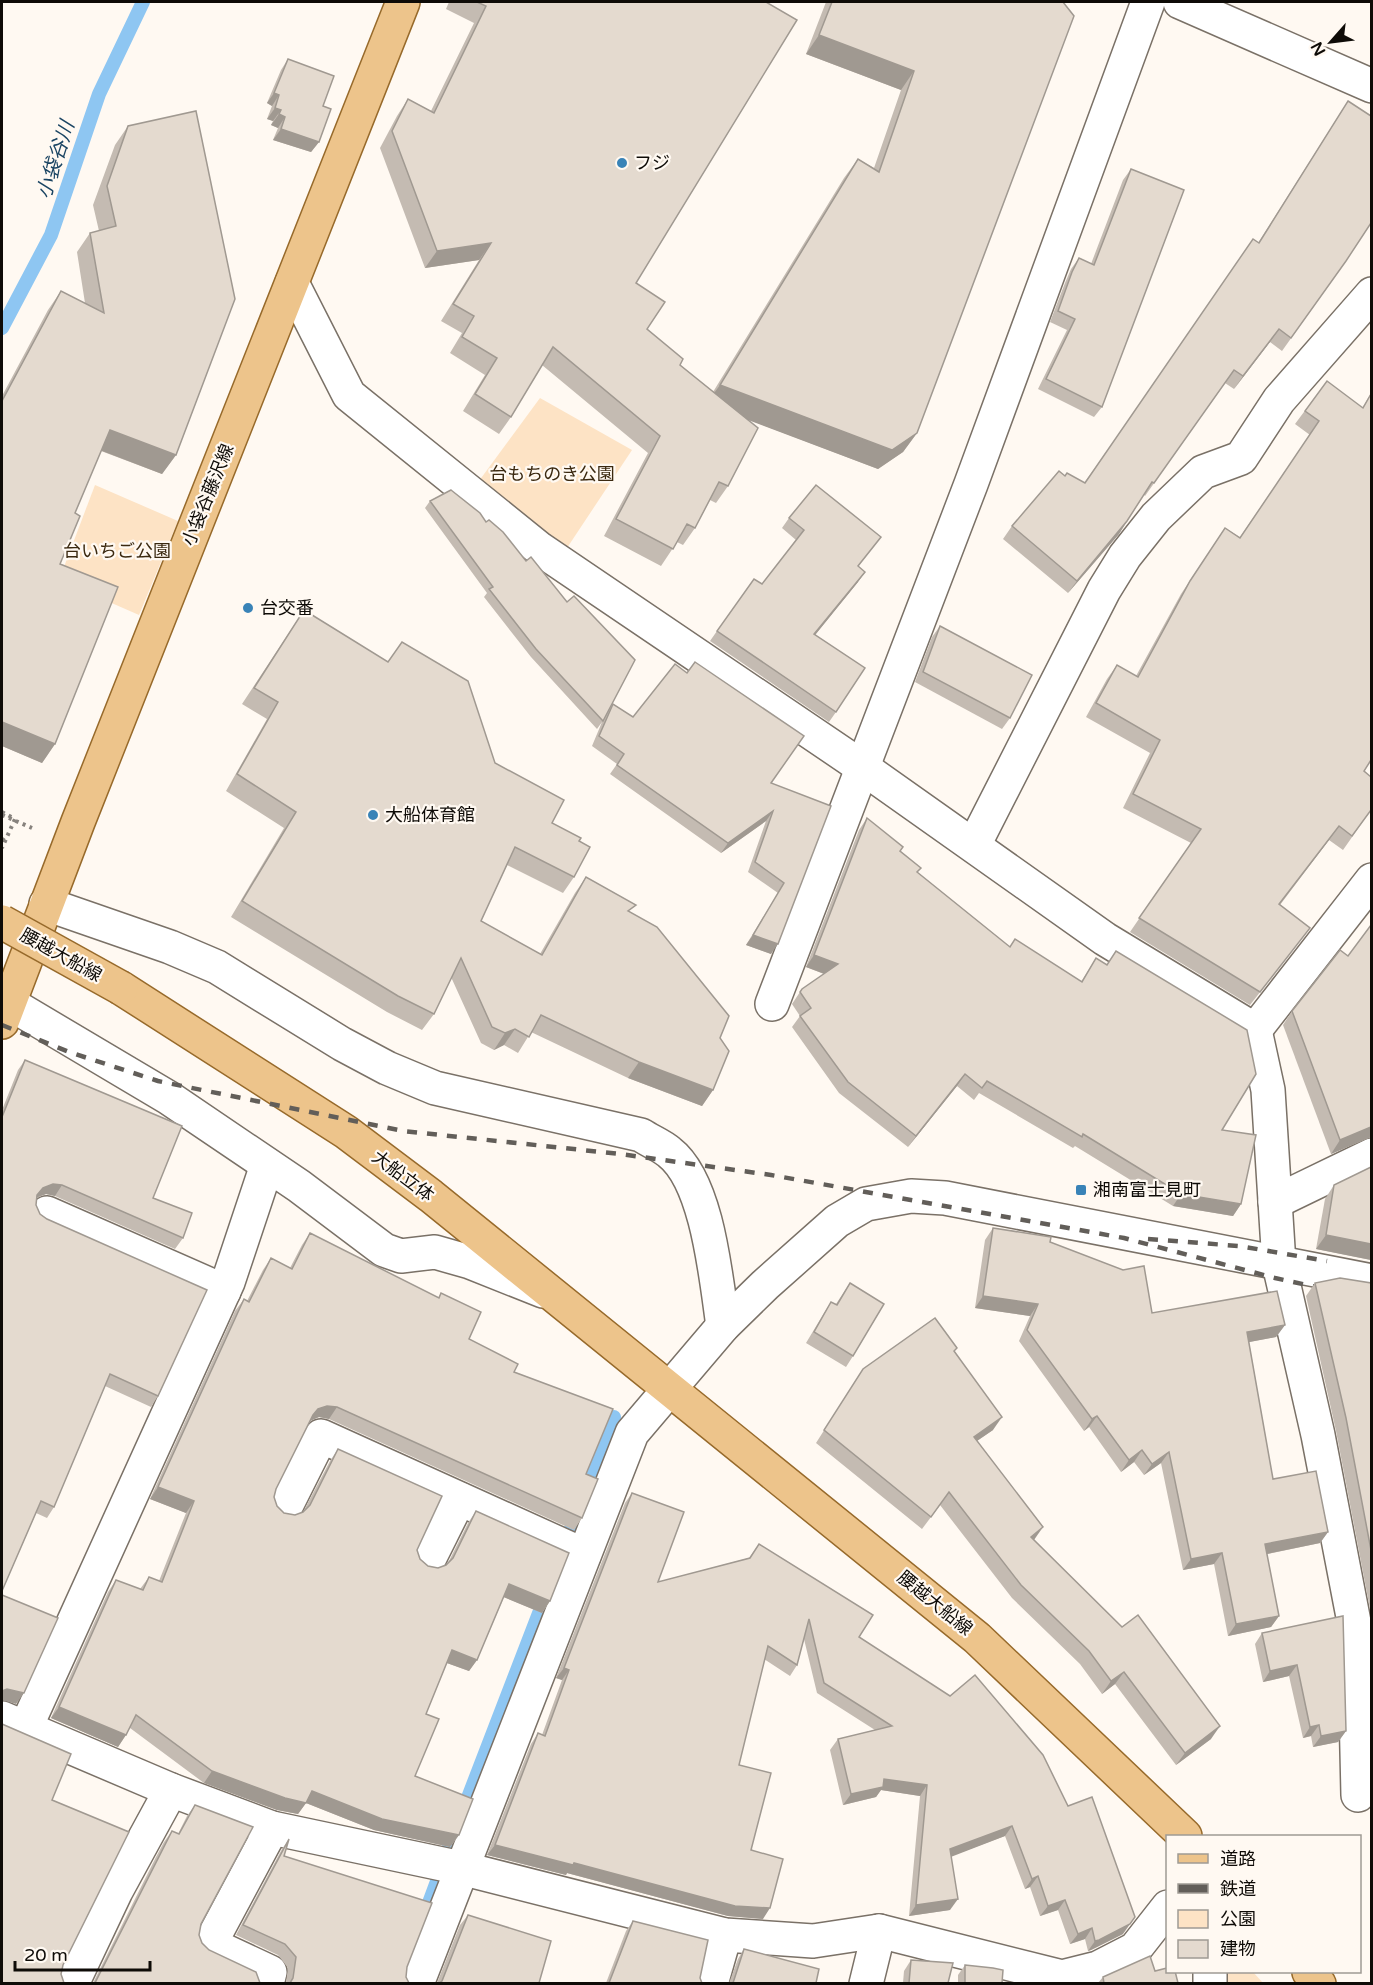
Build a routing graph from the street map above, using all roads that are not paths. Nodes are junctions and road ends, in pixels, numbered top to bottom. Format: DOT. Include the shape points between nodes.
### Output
graph roads {
  1 [pos="404,2"];
  2 [pos="1148,2"];
  3 [pos="1180,2"];
  4 [pos="1371,86"];
  5 [pos="292,283"];
  6 [pos="1371,294"];
  7 [pos="862,767"];
  8 [pos="974,845"];
  9 [pos="1371,880"];
  10 [pos="46,904"];
  11 [pos="2,922"];
  12 [pos="121,988"];
  13 [pos="772,1004"];
  14 [pos="5,1013"];
  15 [pos="1255,1030"];
  16 [pos="1371,1155"];
  17 [pos="267,1165"];
  18 [pos="1275,1202"];
  19 [pos="47,1213"];
  20 [pos="1279,1264"];
  21 [pos="1371,1281"];
  22 [pos="224,1290"];
  23 [pos="555,1296"];
  24 [pos="723,1326"];
  25 [pos="668,1387"];
  26 [pos="459,1499"];
  27 [pos="285,1508"];
  28 [pos="584,1555"];
  29 [pos="428,1561"];
  30 [pos="14,1723"];
  31 [pos="171,1790"];
  32 [pos="1358,1795"];
  33 [pos="272,1828"];
  34 [pos="1184,1835"];
  35 [pos="460,1868"];
  36 [pos="1166,1908"];
  37 [pos="879,1931"];
  38 [pos="724,1935"];
  39 [pos="72,1983"];
  40 [pos="267,1983"];
  41 [pos="417,1983"];
  42 [pos="711,1983"];
  43 [pos="866,1983"];
  1 -- 5 [label="main road, 小袋谷藤沢線"];
  2 -- 7 [label="street" via="980,462"];
  3 -- 4 [label="street"];
  5 -- 7 [label="street" via="349,395 540,549"];
  5 -- 10 [label="main road, 小袋谷藤沢線"];
  6 -- 8 [label="street" via="1279,400 1240,458 1203,472 1156,517 1125,556"];
  7 -- 8 [label="street"];
  7 -- 13 [label="street"];
  8 -- 15 [label="street" via="1105,939"];
  9 -- 15 [label="street"];
  10 -- 14 [label="main road, 小袋谷藤沢線"];
  10 -- 24 [label="street" via="217,967 342,1044 435,1088 641,1135 671,1152 694,1187 707,1225"];
  11 -- 12 [label="main road, 腰越大船線, bridge"];
  12 -- 23 [label="main road, 大船立体" via="346,1132"];
  14 -- 17 [label="street" via="170,1098"];
  15 -- 18 [label="street" via="1268,1090"];
  16 -- 18 [label="street"];
  17 -- 22 [label="street"];
  17 -- 23 [label="street" via="384,1250 401,1256 435,1252"];
  18 -- 20 [label="street"];
  19 -- 22 [label="street"];
  20 -- 21 [label="street"];
  20 -- 24 [label="street" via="945,1198 911,1196 866,1204 837,1221"];
  20 -- 32 [label="street" via="1318,1435 1353,1622"];
  22 -- 30 [label="street"];
  23 -- 25 [label="main road, 大船立体"];
  24 -- 25 [label="street"];
  25 -- 28 [label="street" via="632,1433"];
  25 -- 34 [label="main road, 腰越大船線" via="977,1638"];
  26 -- 27 [label="street" via="321,1436"];
  26 -- 28 [label="street"];
  26 -- 29 [label="street"];
  28 -- 35 [label="street"];
  30 -- 31 [label="street"];
  31 -- 33 [label="street"];
  31 -- 39 [label="street"];
  33 -- 35 [label="street"];
  33 -- 40 [label="street" via="210,1944 270,1972"];
  35 -- 38 [label="street"];
  35 -- 41 [label="street"];
  36 -- 37 [label="street" via="1135,1949 1098,1968 1062,1977"];
  37 -- 38 [label="street" via="813,1941"];
  37 -- 43 [label="street"];
  38 -- 42 [label="street"];
}
